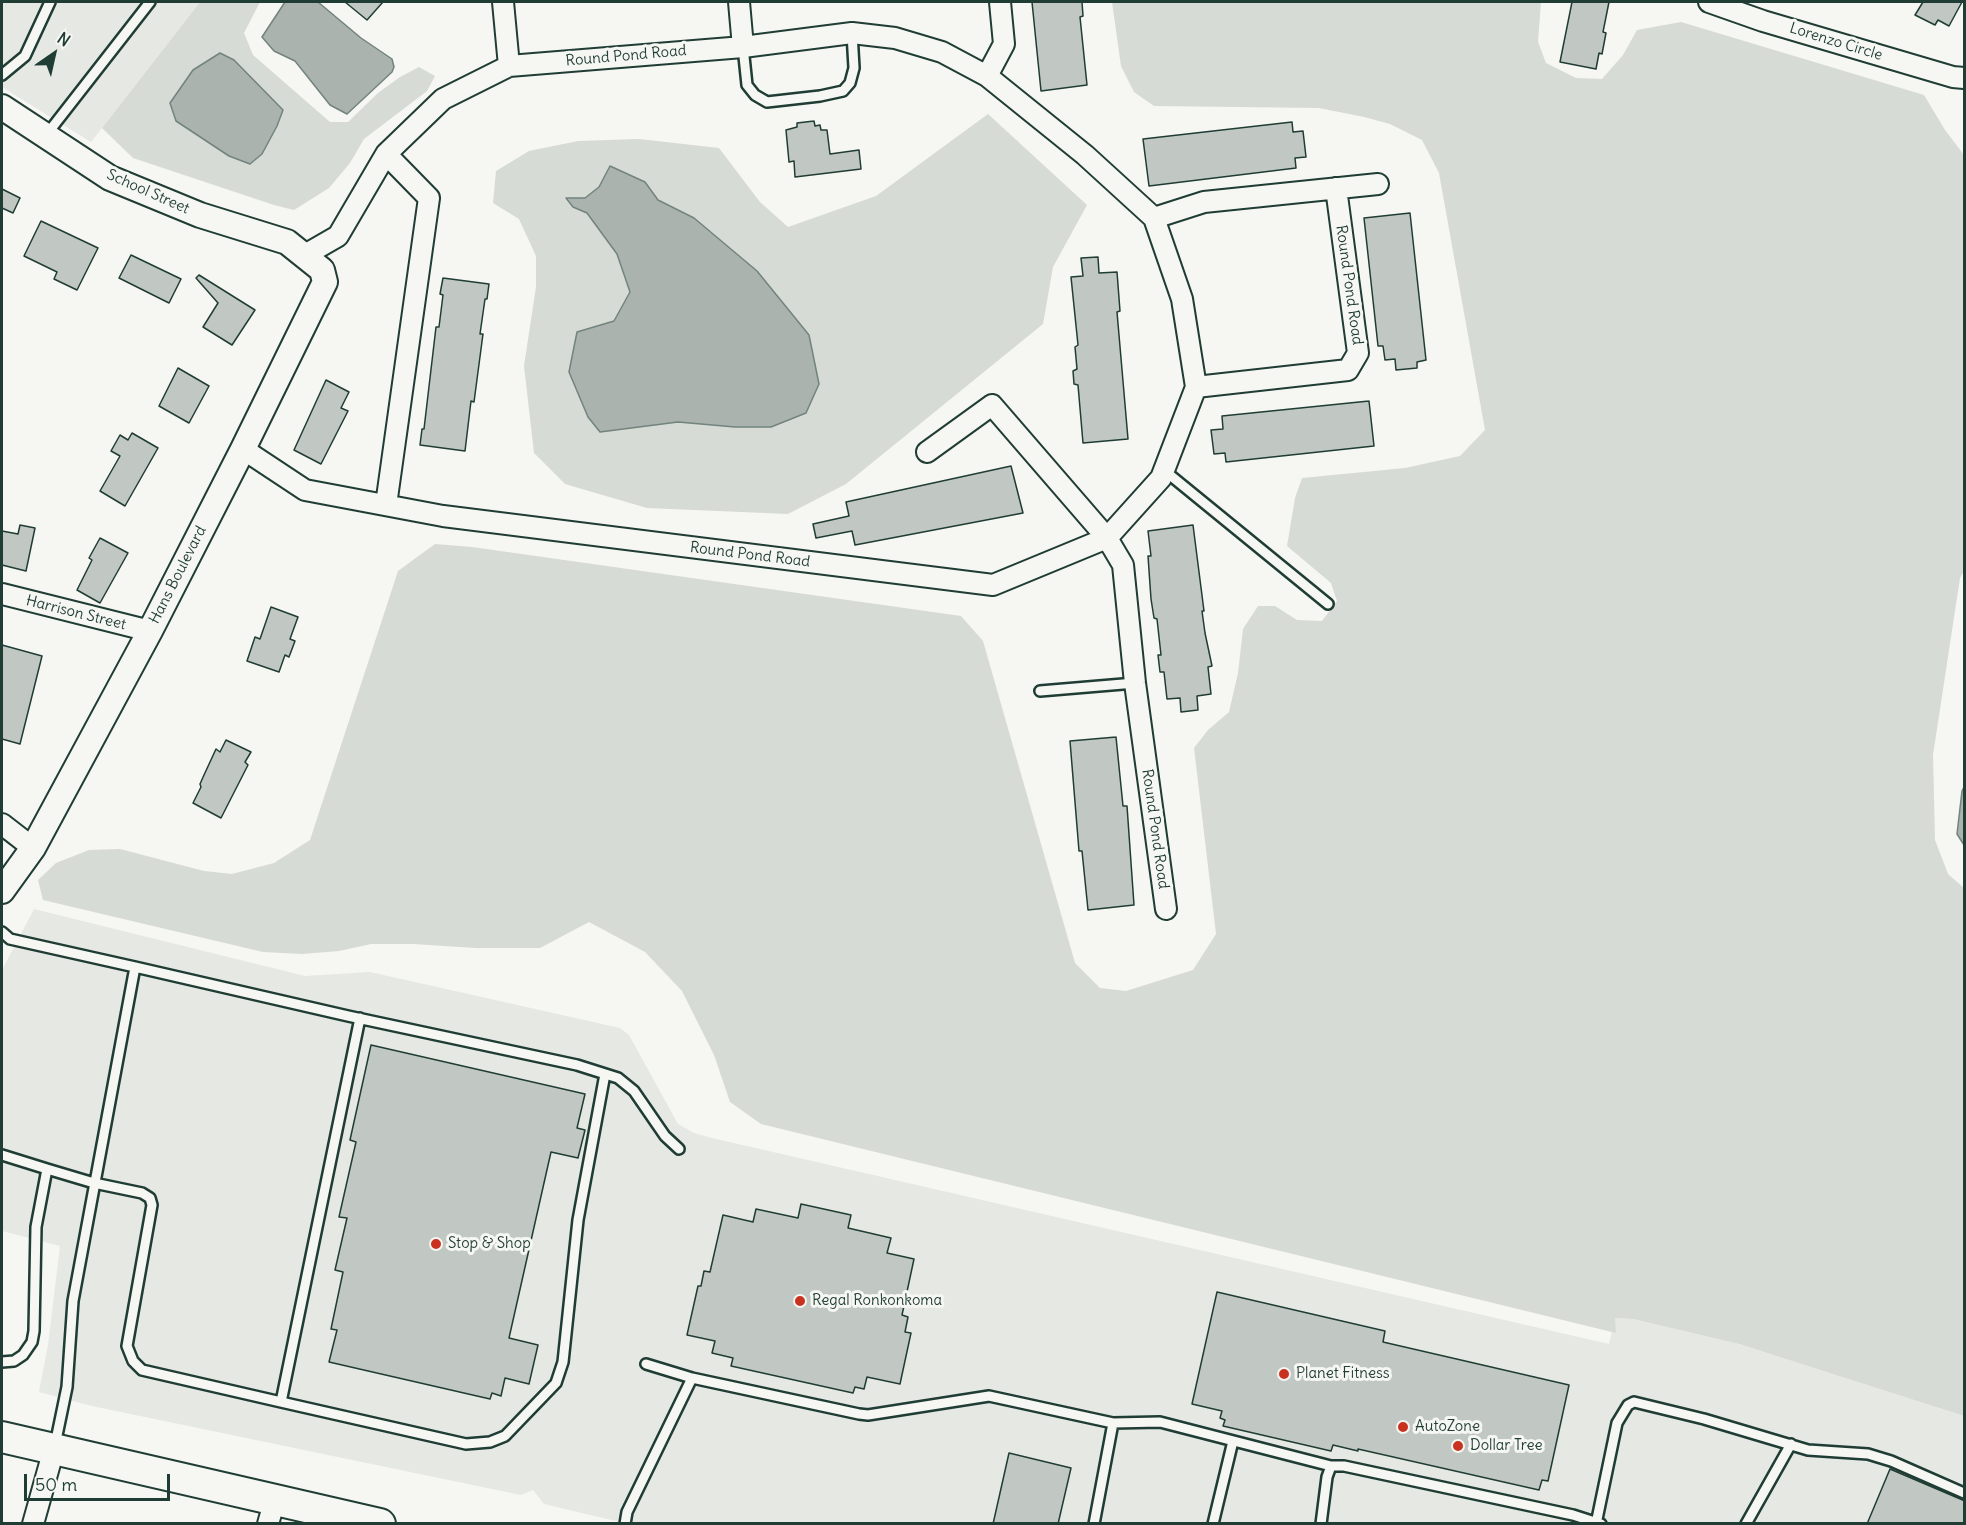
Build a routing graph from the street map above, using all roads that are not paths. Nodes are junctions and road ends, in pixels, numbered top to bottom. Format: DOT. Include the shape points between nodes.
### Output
graph roads {
  1 [pos="50,2"];
  2 [pos="150,2"];
  3 [pos="503,2"];
  4 [pos="739,2"];
  5 [pos="1000,2"];
  6 [pos="1709,2"];
  7 [pos="852,33"];
  8 [pos="742,47"];
  9 [pos="509,66"];
  10 [pos="2,75"];
  11 [pos="987,76"];
  12 [pos="1965,78"];
  13 [pos="2,107"];
  14 [pos="46,136"];
  15 [pos="386,154"];
  16 [pos="1378,184"];
  17 [pos="1336,188"];
  18 [pos="1154,218"];
  19 [pos="305,255"];
  20 [pos="1196,387"];
  21 [pos="243,449"];
  22 [pos="927,452"];
  23 [pos="1165,471"];
  24 [pos="386,505"];
  25 [pos="1107,538"];
  26 [pos="2,594"];
  27 [pos="1328,604"];
  28 [pos="150,631"];
  29 [pos="1136,683"];
  30 [pos="1040,691"];
  31 [pos="2,824"];
  32 [pos="33,848"];
  33 [pos="2,891"];
  34 [pos="1166,909"];
  35 [pos="2,932"];
  36 [pos="135,967"];
  37 [pos="360,1018"];
  38 [pos="605,1074"];
  39 [pos="679,1149"];
  40 [pos="2,1155"];
  41 [pos="47,1169"];
  42 [pos="94,1183"];
  43 [pos="2,1362"];
  44 [pos="646,1364"];
  45 [pos="692,1378"];
  46 [pos="281,1402"];
  47 [pos="1113,1423"];
  48 [pos="2,1437"];
  49 [pos="1233,1441"];
  50 [pos="1791,1444"];
  51 [pos="54,1449"];
  52 [pos="1331,1467"];
  53 [pos="1965,1493"];
  54 [pos="272,1511"];
  55 [pos="1598,1523"];
  56 [pos="33,1524"];
  57 [pos="380,1524"];
  58 [pos="625,1524"];
  59 [pos="1094,1524"];
  60 [pos="1213,1524"];
  61 [pos="1321,1524"];
  62 [pos="1746,1524"];
  1 -- 10 [label="lane" via="25,56"];
  2 -- 14 [label="lane"];
  3 -- 9 [label="street"];
  4 -- 8 [label="street"];
  5 -- 11 [label="street" via="1004,44"];
  6 -- 12 [label="street, Lorenzo Circle"];
  7 -- 8 [label="street, Round Pond Road"];
  7 -- 8 [label="lane" via="854,68 850,83 843,91 820,96 767,102 755,95 747,85"];
  7 -- 11 [label="street, Round Pond Road" via="894,38 942,52"];
  8 -- 9 [label="street, Round Pond Road"];
  9 -- 15 [label="street, Round Pond Road" via="443,99"];
  11 -- 18 [label="street, Round Pond Road" via="1085,155"];
  13 -- 14 [label="street, School Street"];
  14 -- 19 [label="street, School Street" via="110,178 200,215 287,242"];
  15 -- 19 [label="street, Round Pond Road" via="338,236"];
  15 -- 24 [label="street" via="429,198"];
  16 -- 17 [label="street"];
  17 -- 18 [label="street" via="1204,202"];
  17 -- 20 [label="street, Round Pond Road" via="1358,352 1348,370"];
  18 -- 20 [label="street, Round Pond Road" via="1182,299"];
  19 -- 21 [label="street, Hans Boulevard" via="322,270 325,282"];
  20 -- 23 [label="street, Round Pond Road"];
  21 -- 24 [label="street, Round Pond Road" via="304,490"];
  21 -- 28 [label="street, Hans Boulevard"];
  22 -- 25 [label="street, Round Pond Road" via="992,405"];
  23 -- 25 [label="street, Round Pond Road"];
  23 -- 27 [label="lane"];
  24 -- 25 [label="street, Round Pond Road" via="443,516 993,585"];
  25 -- 29 [label="street, Round Pond Road" via="1123,565"];
  26 -- 28 [label="street, Harrison Street"];
  28 -- 32 [label="street, Hans Boulevard"];
  29 -- 30 [label="lane"];
  29 -- 34 [label="street, Round Pond Road"];
  31 -- 32 [label="street"];
  32 -- 33 [label="street, Hans Boulevard"];
  35 -- 36 [label="lane" via="10,939"];
  36 -- 37 [label="lane"];
  36 -- 42 [label="lane"];
  37 -- 38 [label="lane"];
  37 -- 46 [label="lane"];
  38 -- 39 [label="lane" via="618,1078 634,1091 665,1136"];
  38 -- 46 [label="lane" via="578,1220 563,1362 556,1383 506,1436 466,1444"];
  40 -- 41 [label="lane"];
  41 -- 42 [label="lane"];
  41 -- 43 [label="lane" via="36,1227 32,1342 24,1355"];
  42 -- 46 [label="lane" via="142,1193 152,1205 127,1346 133,1361 142,1370"];
  42 -- 51 [label="lane" via="74,1301 67,1387"];
  44 -- 45 [label="lane"];
  45 -- 47 [label="lane" via="868,1415 989,1396"];
  45 -- 58 [label="lane" via="627,1512"];
  47 -- 49 [label="lane" via="1160,1422"];
  47 -- 59 [label="lane"];
  48 -- 51 [label="main road"];
  49 -- 52 [label="lane"];
  49 -- 60 [label="lane"];
  50 -- 53 [label="lane" via="1808,1450 1868,1454"];
  50 -- 55 [label="lane" via="1634,1402 1617,1423"];
  50 -- 62 [label="lane"];
  51 -- 54 [label="main road"];
  51 -- 56 [label="street"];
  52 -- 55 [label="lane" via="1344,1466"];
  52 -- 61 [label="lane"];
  54 -- 57 [label="main road"];
}
